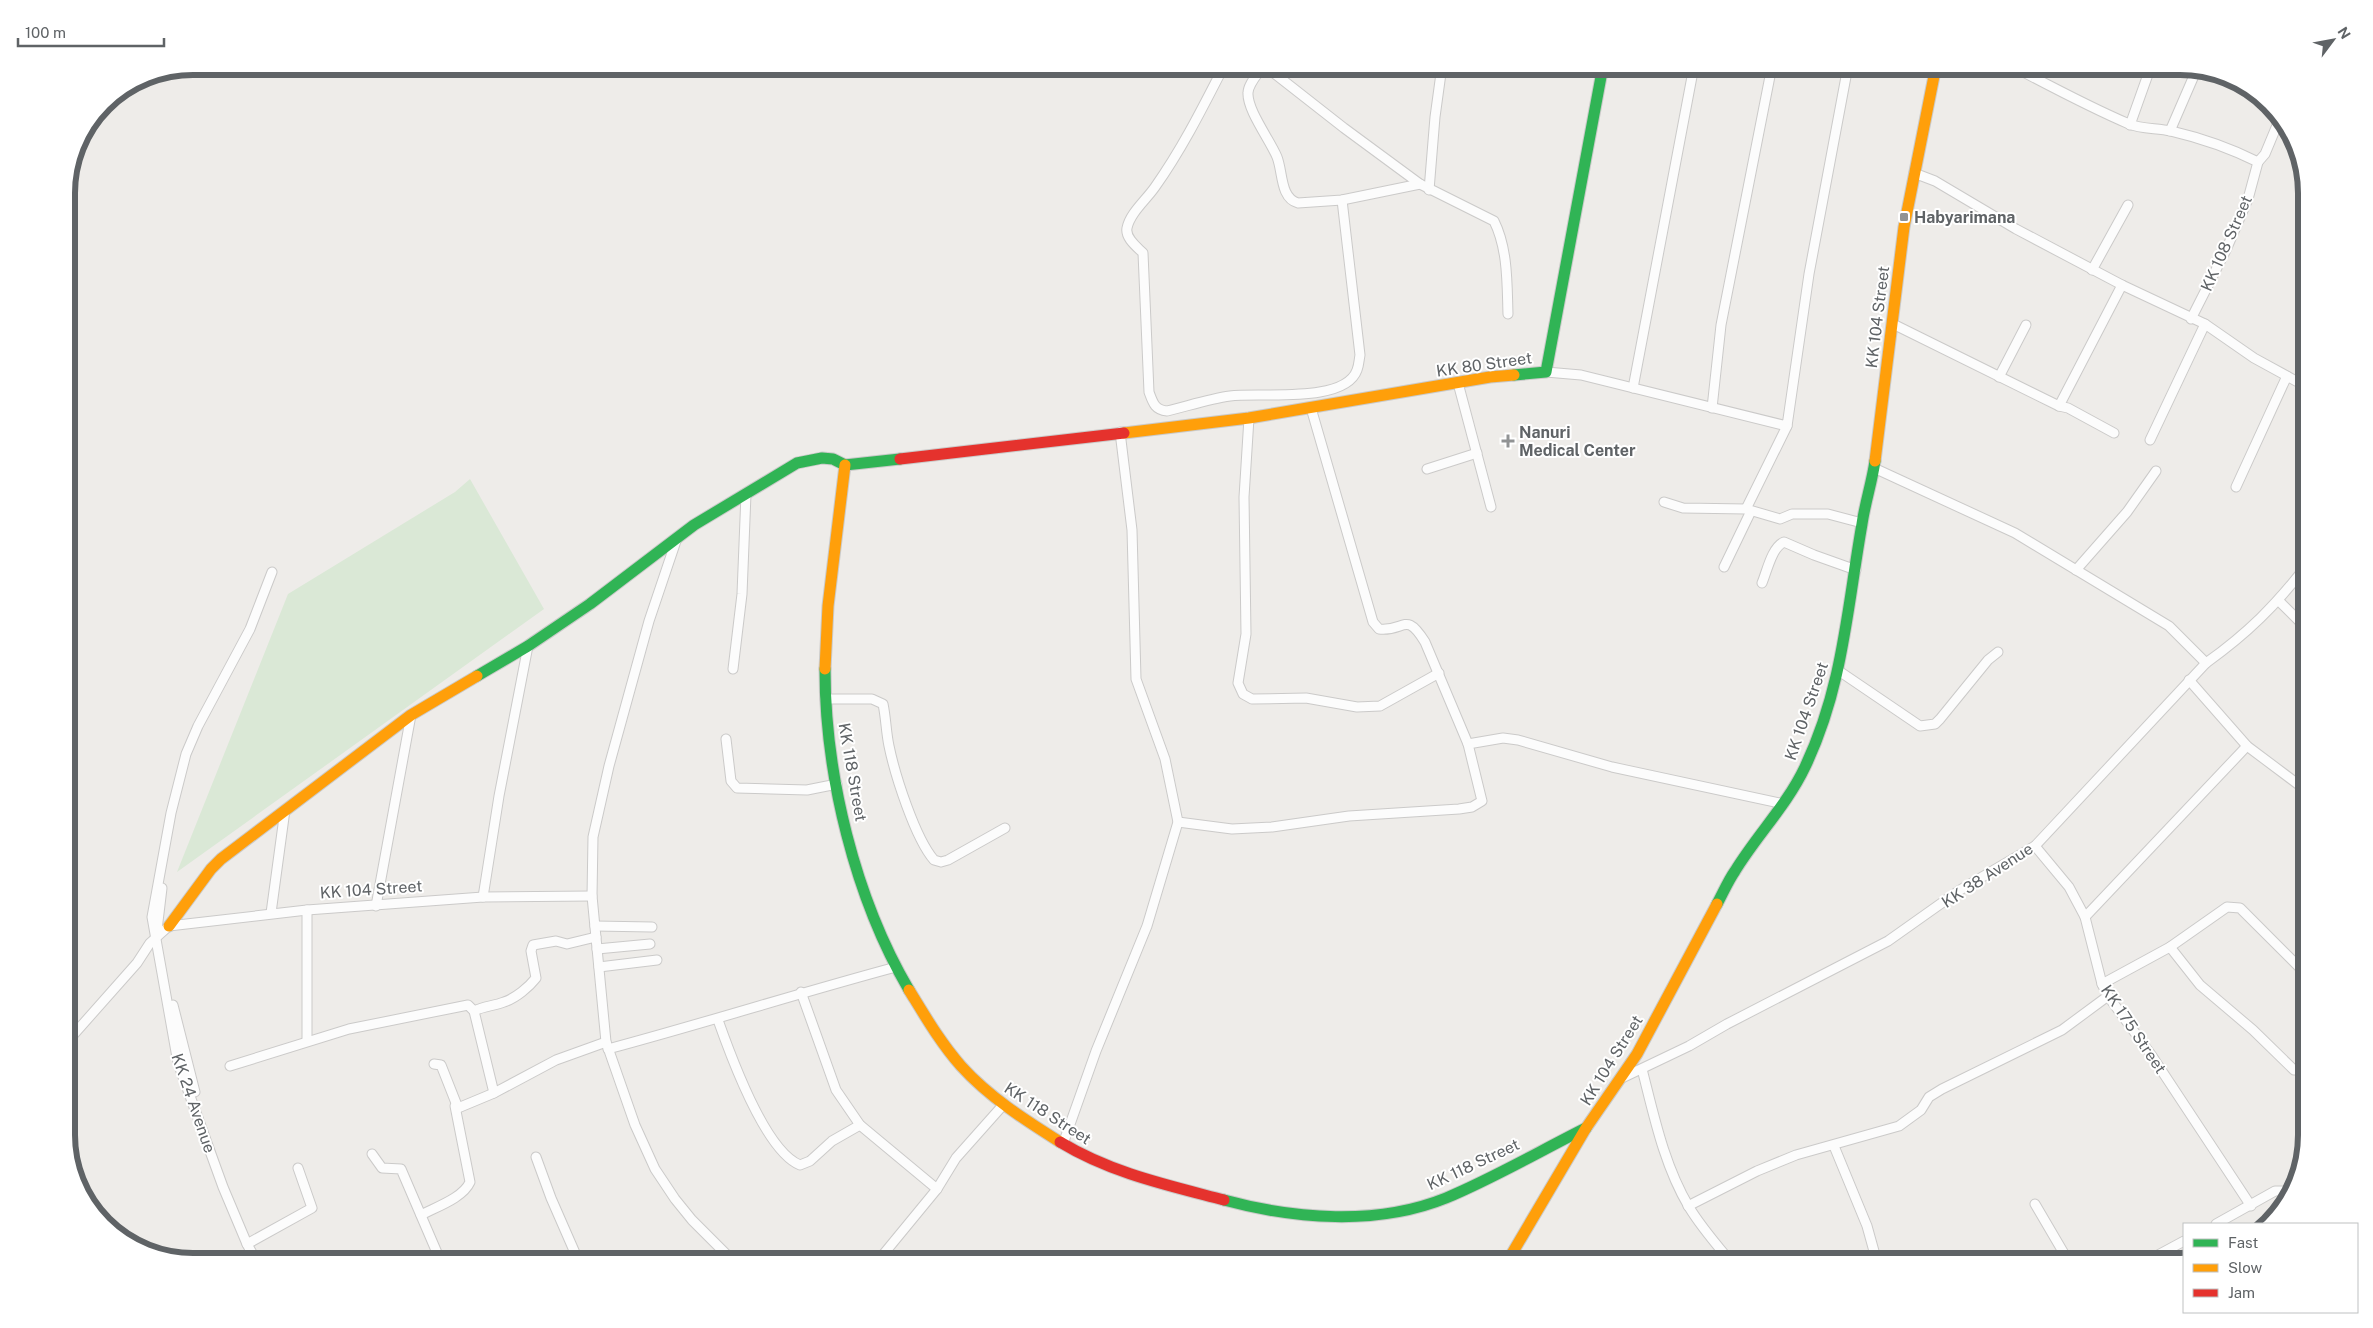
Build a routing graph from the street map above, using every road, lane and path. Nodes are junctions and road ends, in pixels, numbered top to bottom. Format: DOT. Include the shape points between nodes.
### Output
graph roads {
  1 [pos="1219,75"];
  2 [pos="1258,75"];
  3 [pos="1276,75"];
  4 [pos="1441,75"];
  5 [pos="1601,75"];
  6 [pos="1692,75"];
  7 [pos="1770,75"];
  8 [pos="1846,75"];
  9 [pos="1935,75"];
  10 [pos="2029,75"];
  11 [pos="2147,75"];
  12 [pos="2194,76"];
  13 [pos="2130,125"];
  14 [pos="2277,126"];
  15 [pos="2170,131"];
  16 [pos="2258,162"];
  17 [pos="1914,173"];
  18 [pos="1420,184"];
  19 [pos="1429,190"];
  20 [pos="1342,200"];
  21 [pos="2128,205"];
  22 [pos="2092,270"];
  23 [pos="2122,286"];
  24 [pos="1508,314"];
  25 [pos="2191,318"];
  26 [pos="1893,324"];
  27 [pos="2205,324"];
  28 [pos="2026,325"];
  29 [pos="1546,372"];
  30 [pos="2287,376"];
  31 [pos="1999,377"];
  32 [pos="2298,382"];
  33 [pos="1458,383"];
  34 [pos="1632,388"];
  35 [pos="2060,406"];
  36 [pos="1312,408"];
  37 [pos="1712,408"];
  38 [pos="1249,418"];
  39 [pos="1787,426"];
  40 [pos="1120,432"];
  41 [pos="2114,433"];
  42 [pos="2150,440"];
  43 [pos="1477,453"];
  44 [pos="845,465"];
  45 [pos="1874,468"];
  46 [pos="1427,469"];
  47 [pos="2156,471"];
  48 [pos="2236,488"];
  49 [pos="746,494"];
  50 [pos="1664,502"];
  51 [pos="1491,508"];
  52 [pos="1748,510"];
  53 [pos="1862,523"];
  54 [pos="677,538"];
  55 [pos="1724,567"];
  56 [pos="1856,570"];
  57 [pos="2076,570"];
  58 [pos="272,572"];
  59 [pos="2298,577"];
  60 [pos="1762,583"];
  61 [pos="2279,601"];
  62 [pos="2298,620"];
  63 [pos="528,646"];
  64 [pos="1998,652"];
  65 [pos="2206,663"];
  66 [pos="733,669"];
  67 [pos="1839,671"];
  68 [pos="1439,673"];
  69 [pos="2189,680"];
  70 [pos="825,699"];
  71 [pos="411,715"];
  72 [pos="726,739"];
  73 [pos="1468,744"];
  74 [pos="2247,746"];
  75 [pos="837,784"];
  76 [pos="2298,784"];
  77 [pos="1784,804"];
  78 [pos="285,810"];
  79 [pos="1178,822"];
  80 [pos="1005,828"];
  81 [pos="2035,846"];
  82 [pos="592,896"];
  83 [pos="483,898"];
  84 [pos="376,906"];
  85 [pos="308,910"];
  86 [pos="271,913"];
  87 [pos="2085,918"];
  88 [pos="168,926"];
  89 [pos="595,926"];
  90 [pos="652,927"];
  91 [pos="596,937"];
  92 [pos="153,940"];
  93 [pos="650,944"];
  94 [pos="2170,946"];
  95 [pos="597,949"];
  96 [pos="657,960"];
  97 [pos="2298,966"];
  98 [pos="599,967"];
  99 [pos="896,967"];
  100 [pos="2102,984"];
  101 [pos="802,992"];
  102 [pos="2108,996"];
  103 [pos="474,1012"];
  104 [pos="718,1020"];
  105 [pos="75,1031"];
  106 [pos="307,1042"];
  107 [pos="607,1046"];
  108 [pos="434,1064"];
  109 [pos="230,1066"];
  110 [pos="1642,1069"];
  111 [pos="2298,1069"];
  112 [pos="1622,1078"];
  113 [pos="494,1093"];
  114 [pos="1004,1104"];
  115 [pos="455,1106"];
  116 [pos="860,1124"];
  117 [pos="1586,1128"];
  118 [pos="1063,1144"];
  119 [pos="1834,1146"];
  120 [pos="372,1154"];
  121 [pos="536,1157"];
  122 [pos="298,1168"];
  123 [pos="937,1189"];
  124 [pos="2284,1191"];
  125 [pos="2035,1204"];
  126 [pos="1688,1206"];
  127 [pos="2251,1206"];
  128 [pos="421,1215"];
  129 [pos="2218,1223"];
  130 [pos="2183,1242"];
  131 [pos="247,1244"];
  132 [pos="723,1252"];
  133 [pos="252,1253"];
  134 [pos="437,1253"];
  135 [pos="575,1253"];
  136 [pos="884,1253"];
  137 [pos="1512,1253"];
  138 [pos="1724,1253"];
  139 [pos="1874,1253"];
  140 [pos="2064,1253"];
  141 [pos="2162,1253"];
  1 -- 20 [label="street" via="1197,119 1127,227 1127,233 1143,253 1149,392 1153,404 1160,410 1230,396 1301,395 1332,389 1351,379 1357,371 1360,355"];
  2 -- 20 [label="street" via="1248,92 1249,104 1272,145 1291,201 1298,204"];
  3 -- 18 [label="street"];
  4 -- 19 [label="street"];
  5 -- 29 [label="street, KK 80 Street"];
  6 -- 34 [label="street"];
  7 -- 37 [label="street" via="1721,325"];
  8 -- 39 [label="street" via="1809,274"];
  9 -- 17 [label="street, KK 104 Street"];
  10 -- 13 [label="street"];
  11 -- 13 [label="street"];
  12 -- 15 [label="street"];
  13 -- 15 [label="street"];
  14 -- 16 [label="street, KK 108 Street" via="2265,154"];
  15 -- 16 [label="street" via="2234,150"];
  16 -- 25 [label="street, KK 108 Street" via="2248,199"];
  17 -- 22 [label="street" via="1935,181"];
  17 -- 26 [label="street, KK 104 Street"];
  18 -- 19 [label="street"];
  18 -- 20 [label="street"];
  19 -- 24 [label="street" via="1494,222 1499,231 1507,276"];
  21 -- 22 [label="street"];
  22 -- 23 [label="street"];
  23 -- 25 [label="street"];
  23 -- 35 [label="street"];
  25 -- 27 [label="street"];
  26 -- 31 [label="street"];
  26 -- 45 [label="street, KK 104 Street"];
  27 -- 30 [label="street"];
  27 -- 42 [label="street"];
  28 -- 31 [label="street"];
  29 -- 33 [label="street, KK 80 Street"];
  29 -- 34 [label="street" via="1581,375"];
  30 -- 32 [label="street"];
  30 -- 48 [label="street"];
  31 -- 35 [label="street"];
  33 -- 36 [label="street, KK 80 Street"];
  33 -- 43 [label="street"];
  34 -- 37 [label="street"];
  35 -- 41 [label="street"];
  36 -- 38 [label="street, KK 80 Street"];
  36 -- 68 [label="street" via="1373,622 1384,630 1409,624 1416,627"];
  37 -- 39 [label="street"];
  38 -- 40 [label="street, KK 80 Street"];
  38 -- 68 [label="street" via="1244,497 1246,634 1238,683 1243,694 1252,699 1306,698 1369,708 1380,706"];
  39 -- 52 [label="street"];
  40 -- 44 [label="street, KK 80 Street"];
  40 -- 79 [label="street" via="1132,530 1136,679 1165,759"];
  43 -- 46 [label="street"];
  43 -- 51 [label="street"];
  44 -- 49 [label="street" via="834,457 812,458 797,463"];
  44 -- 70 [label="street, KK 118 Street" via="828,606"];
  45 -- 53 [label="street, KK 104 Street"];
  45 -- 57 [label="street" via="2015,532"];
  47 -- 57 [label="street" via="2127,512"];
  49 -- 54 [label="street"];
  49 -- 66 [label="street" via="742,594"];
  50 -- 52 [label="street" via="1683,508"];
  52 -- 53 [label="street" via="1780,519 1810,512"];
  52 -- 55 [label="street"];
  53 -- 56 [label="street, KK 104 Street"];
  54 -- 63 [label="street"];
  54 -- 82 [label="street" via="648,621 609,766 593,837"];
  56 -- 60 [label="street" via="1784,542 1771,559"];
  56 -- 67 [label="street, KK 104 Street"];
  57 -- 65 [label="street" via="2169,626"];
  58 -- 92 [label="street, KK 24 Avenue" via="250,629 186,754 171,813 152,917"];
  59 -- 61 [label="street, KK 38 Avenue"];
  61 -- 62 [label="street"];
  61 -- 65 [label="street, KK 38 Avenue" via="2240,639"];
  63 -- 71 [label="street"];
  63 -- 83 [label="street"];
  64 -- 67 [label="street" via="1940,719 1927,726 1920,726"];
  65 -- 69 [label="street, KK 38 Avenue"];
  67 -- 77 [label="street, KK 104 Street" via="1805,767"];
  68 -- 73 [label="street"];
  69 -- 74 [label="street"];
  69 -- 81 [label="street, KK 38 Avenue"];
  70 -- 75 [label="street, KK 118 Street"];
  70 -- 80 [label="street" via="872,699 882,704 889,747 899,779 917,828 934,860 948,860"];
  71 -- 78 [label="street"];
  71 -- 84 [label="street"];
  72 -- 75 [label="street" via="732,781 736,788 807,790"];
  73 -- 77 [label="street" via="1503,738 1518,740 1612,767"];
  73 -- 79 [label="street" via="1482,794 1482,801 1472,807 1349,816 1242,829"];
  74 -- 76 [label="street"];
  74 -- 87 [label="street"];
  75 -- 99 [label="street, KK 118 Street" via="853,860"];
  77 -- 112 [label="street, KK 104 Street" via="1735,870"];
  78 -- 86 [label="street"];
  78 -- 88 [label="street" via="210,869"];
  79 -- 118 [label="street" via="1148,926 1096,1051"];
  81 -- 87 [label="street, KK 175 Street" via="2069,887"];
  81 -- 110 [label="street, KK 38 Avenue" via="1960,890 1888,941"];
  82 -- 83 [label="street, KK 104 Street"];
  82 -- 89 [label="street"];
  83 -- 84 [label="street, KK 104 Street"];
  84 -- 85 [label="street, KK 104 Street"];
  85 -- 86 [label="street, KK 104 Street"];
  85 -- 106 [label="street"];
  86 -- 88 [label="street, KK 104 Street"];
  87 -- 100 [label="street, KK 175 Street"];
  88 -- 92 [label="street"];
  89 -- 90 [label="street"];
  89 -- 91 [label="street"];
  91 -- 95 [label="street"];
  91 -- 103 [label="street" via="567,944 556,941 533,945 531,951 536,978 531,985 506,1002 483,1006"];
  92 -- 105 [label="street" via="137,963"];
  92 -- 131 [label="street, KK 24 Avenue" via="178,1063"];
  93 -- 95 [label="street"];
  94 -- 97 [label="street" via="2227,906 2234,906 2240,908"];
  94 -- 100 [label="street"];
  94 -- 111 [label="street" via="2200,985 2294,1070"];
  95 -- 98 [label="street"];
  96 -- 98 [label="street"];
  98 -- 107 [label="street"];
  99 -- 101 [label="street"];
  99 -- 114 [label="street, KK 118 Street" via="936,1034 961,1066"];
  100 -- 102 [label="street, KK 175 Street"];
  101 -- 104 [label="street"];
  101 -- 116 [label="street" via="836,1090"];
  102 -- 119 [label="street" via="2062,1030 1929,1097 1921,1110 1899,1126"];
  102 -- 127 [label="street, KK 175 Street" via="2152,1056"];
  103 -- 106 [label="street" via="468,1005 459,1006 356,1027"];
  103 -- 113 [label="street"];
  104 -- 107 [label="street"];
  104 -- 116 [label="street" via="749,1100 788,1158 800,1164 810,1161 832,1141"];
  106 -- 109 [label="street"];
  107 -- 113 [label="street" via="573,1052"];
  107 -- 132 [label="street" via="635,1125 655,1169 692,1220"];
  108 -- 115 [label="street" via="441,1065"];
  110 -- 112 [label="street, KK 38 Avenue"];
  110 -- 126 [label="street" via="1661,1143"];
  112 -- 117 [label="street, KK 104 Street"];
  113 -- 115 [label="street" via="458,1108"];
  114 -- 118 [label="street, KK 118 Street"];
  114 -- 123 [label="street" via="956,1158"];
  115 -- 128 [label="street" via="470,1182 468,1188 452,1199"];
  116 -- 123 [label="street"];
  117 -- 118 [label="street, KK 118 Street" via="1445,1198 1374,1215 1280,1212 1242,1205 1131,1175 1098,1163"];
  117 -- 137 [label="street, KK 104 Street"];
  119 -- 126 [label="street" via="1796,1155 1757,1171"];
  119 -- 139 [label="street" via="1867,1226"];
  120 -- 128 [label="street" via="382,1168 401,1169"];
  121 -- 135 [label="street"];
  122 -- 131 [label="street" via="312,1208"];
  123 -- 136 [label="street"];
  124 -- 127 [label="street" via="2275,1191"];
  125 -- 140 [label="street"];
  126 -- 138 [label="street"];
  127 -- 129 [label="street"];
  128 -- 134 [label="street"];
  130 -- 141 [label="street"];
  131 -- 133 [label="street, KK 24 Avenue"];
}
